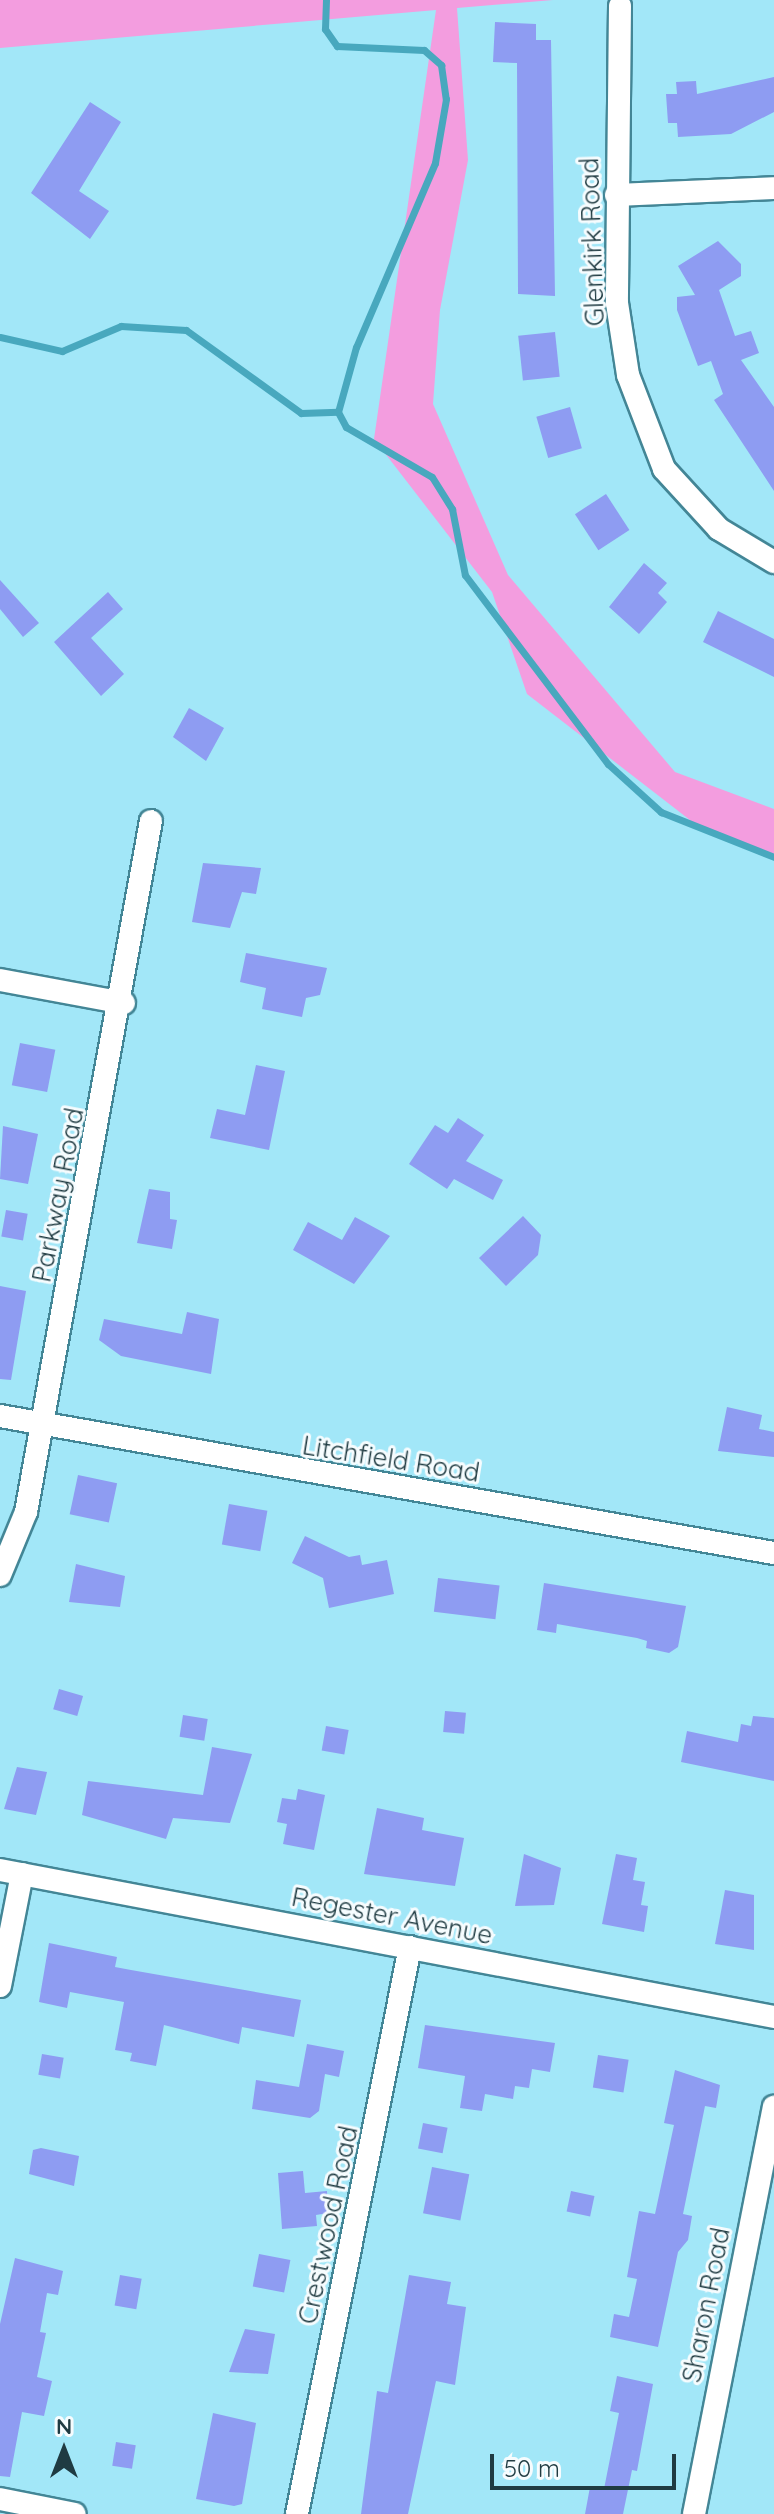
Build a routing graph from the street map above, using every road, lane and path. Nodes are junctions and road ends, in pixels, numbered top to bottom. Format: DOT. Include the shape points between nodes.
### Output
graph roads {
  1 [pos="620,6"];
  2 [pos="774,188"];
  3 [pos="616,195"];
  4 [pos="774,562"];
  5 [pos="151,821"];
  6 [pos="0,980"];
  7 [pos="124,1003"];
  8 [pos="0,1416"];
  9 [pos="43,1425"];
  10 [pos="774,1553"];
  11 [pos="0,1575"];
  12 [pos="11,1872"];
  13 [pos="410,1947"];
  14 [pos="0,1986"];
  15 [pos="774,2017"];
  16 [pos="774,2107"];
  17 [pos="0,2499"];
  18 [pos="75,2514"];
  19 [pos="297,2514"];
  20 [pos="694,2514"];
  1 -- 3 [label="street, Glenkirk Road"];
  2 -- 3 [label="street"];
  3 -- 4 [label="street, Glenkirk Road" via="617,303 628,375 648,435 664,469 719,529"];
  5 -- 7 [label="street, Parkway Road"];
  6 -- 7 [label="street"];
  7 -- 9 [label="street, Parkway Road"];
  8 -- 9 [label="street, Litchfield Road"];
  9 -- 10 [label="street, Litchfield Road"];
  9 -- 11 [label="street, Parkway Road" via="26,1512"];
  12 -- 13 [label="street, Regester Avenue"];
  12 -- 14 [label="street"];
  13 -- 15 [label="street, Regester Avenue"];
  13 -- 19 [label="street, Crestwood Road"];
  16 -- 20 [label="street, Sharon Road"];
  17 -- 18 [label="street"];
}
